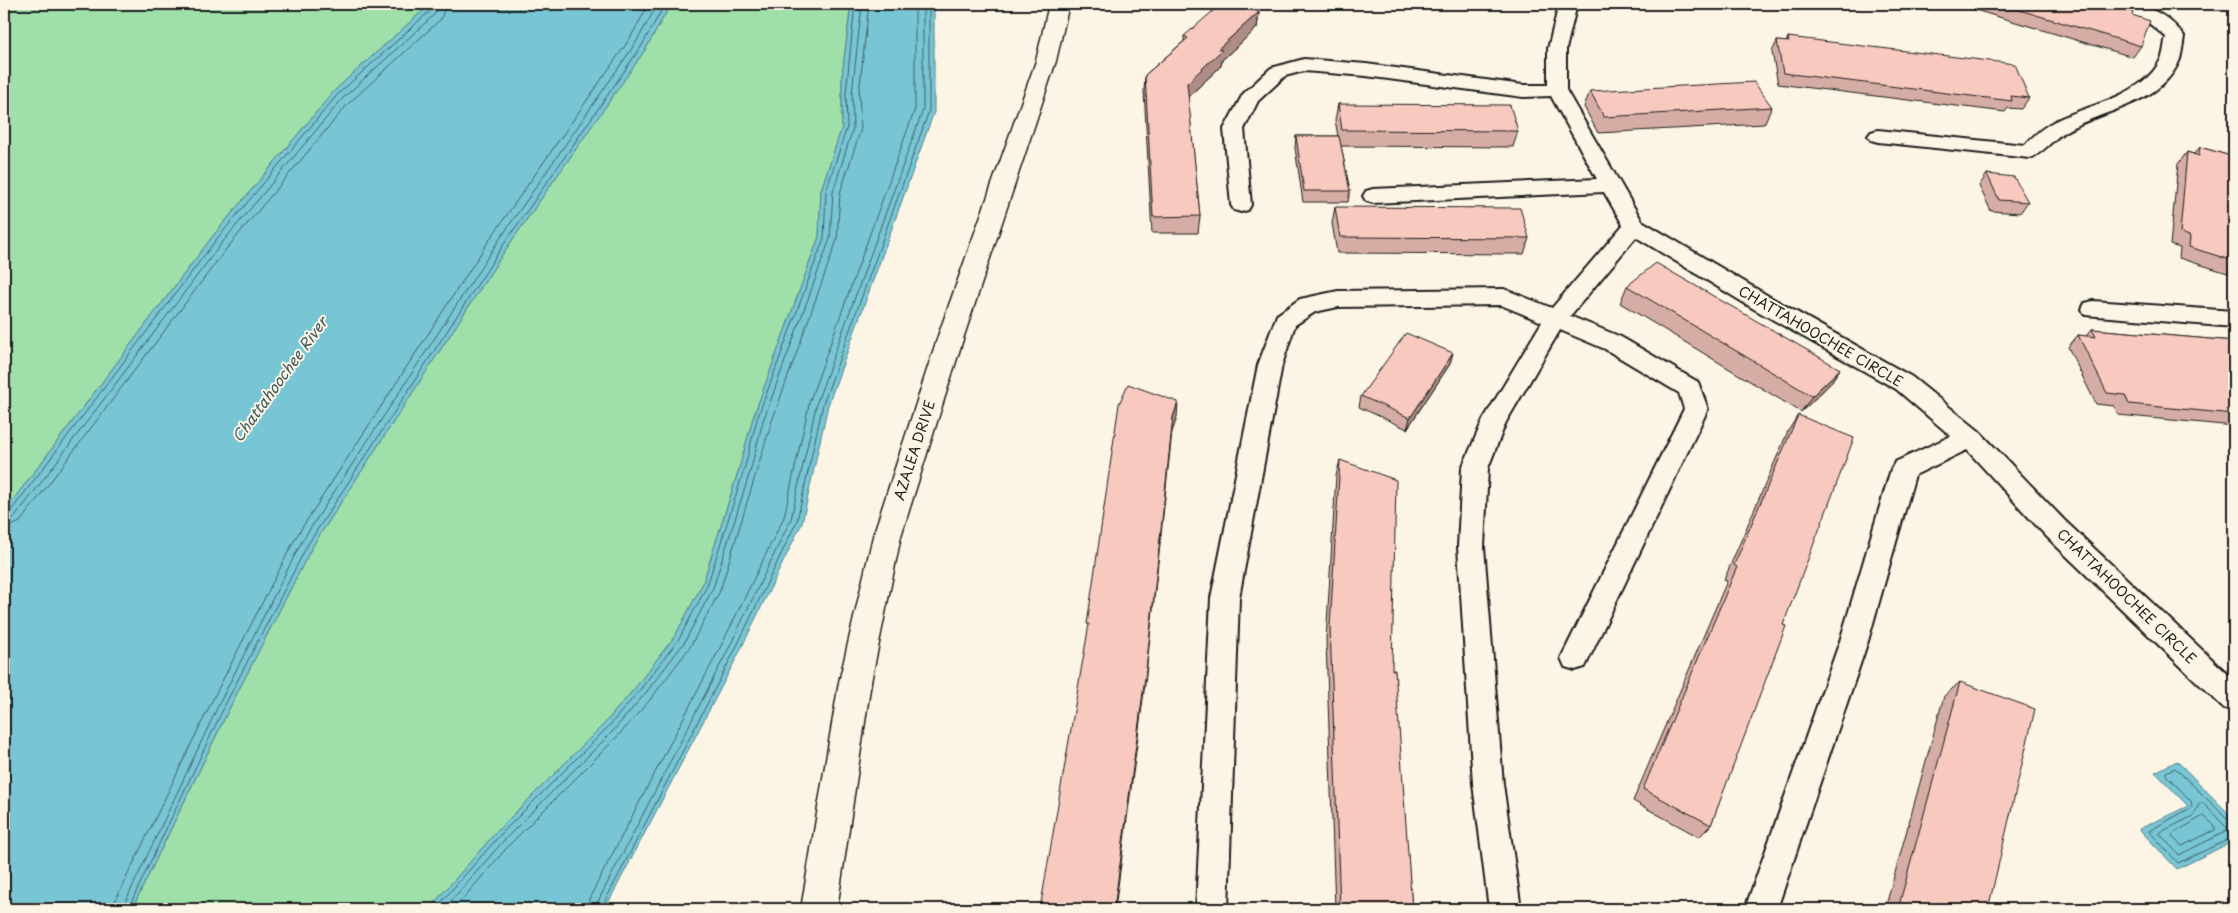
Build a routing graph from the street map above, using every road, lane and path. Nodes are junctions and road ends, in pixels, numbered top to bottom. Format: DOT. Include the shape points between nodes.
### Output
graph roads {
  1 [pos="1059,4"];
  2 [pos="1568,4"];
  3 [pos="2122,4"];
  4 [pos="1557,90"];
  5 [pos="1878,136"];
  6 [pos="1610,185"];
  7 [pos="1373,196"];
  8 [pos="1240,205"];
  9 [pos="1634,226"];
  10 [pos="2093,309"];
  11 [pos="1555,319"];
  12 [pos="2234,319"];
  13 [pos="1970,438"];
  14 [pos="1575,658"];
  15 [pos="2234,699"];
  16 [pos="818,909"];
  17 [pos="1212,909"];
  18 [pos="1505,909"];
  19 [pos="1761,909"];
  1 -- 16 [label="street, AZALEA DRIVE" via="1046,61 952,333 888,536 855,682"];
  2 -- 4 [label="street" via="1557,49"];
  3 -- 5 [label="street" via="2166,24 2175,36 2169,62 2151,84 2126,99 2049,132 2030,152"];
  4 -- 6 [label="street, CHATTAHOOCHEE CIRCLE"];
  4 -- 8 [label="street" via="1523,91 1304,65 1278,72 1250,98 1234,129"];
  6 -- 7 [label="street"];
  6 -- 9 [label="street, CHATTAHOOCHEE CIRCLE"];
  9 -- 11 [label="street"];
  9 -- 13 [label="street, CHATTAHOOCHEE CIRCLE" via="1904,383"];
  10 -- 12 [label="street"];
  11 -- 14 [label="street" via="1613,343 1690,388 1696,410"];
  11 -- 17 [label="street" via="1504,297 1338,299 1308,305 1285,321 1270,365 1225,598"];
  11 -- 18 [label="street" via="1494,420 1475,468 1472,556 1488,784"];
  13 -- 15 [label="street, CHATTAHOOCHEE CIRCLE" via="2056,528"];
  13 -- 19 [label="street" via="1904,469 1854,641"];
}
